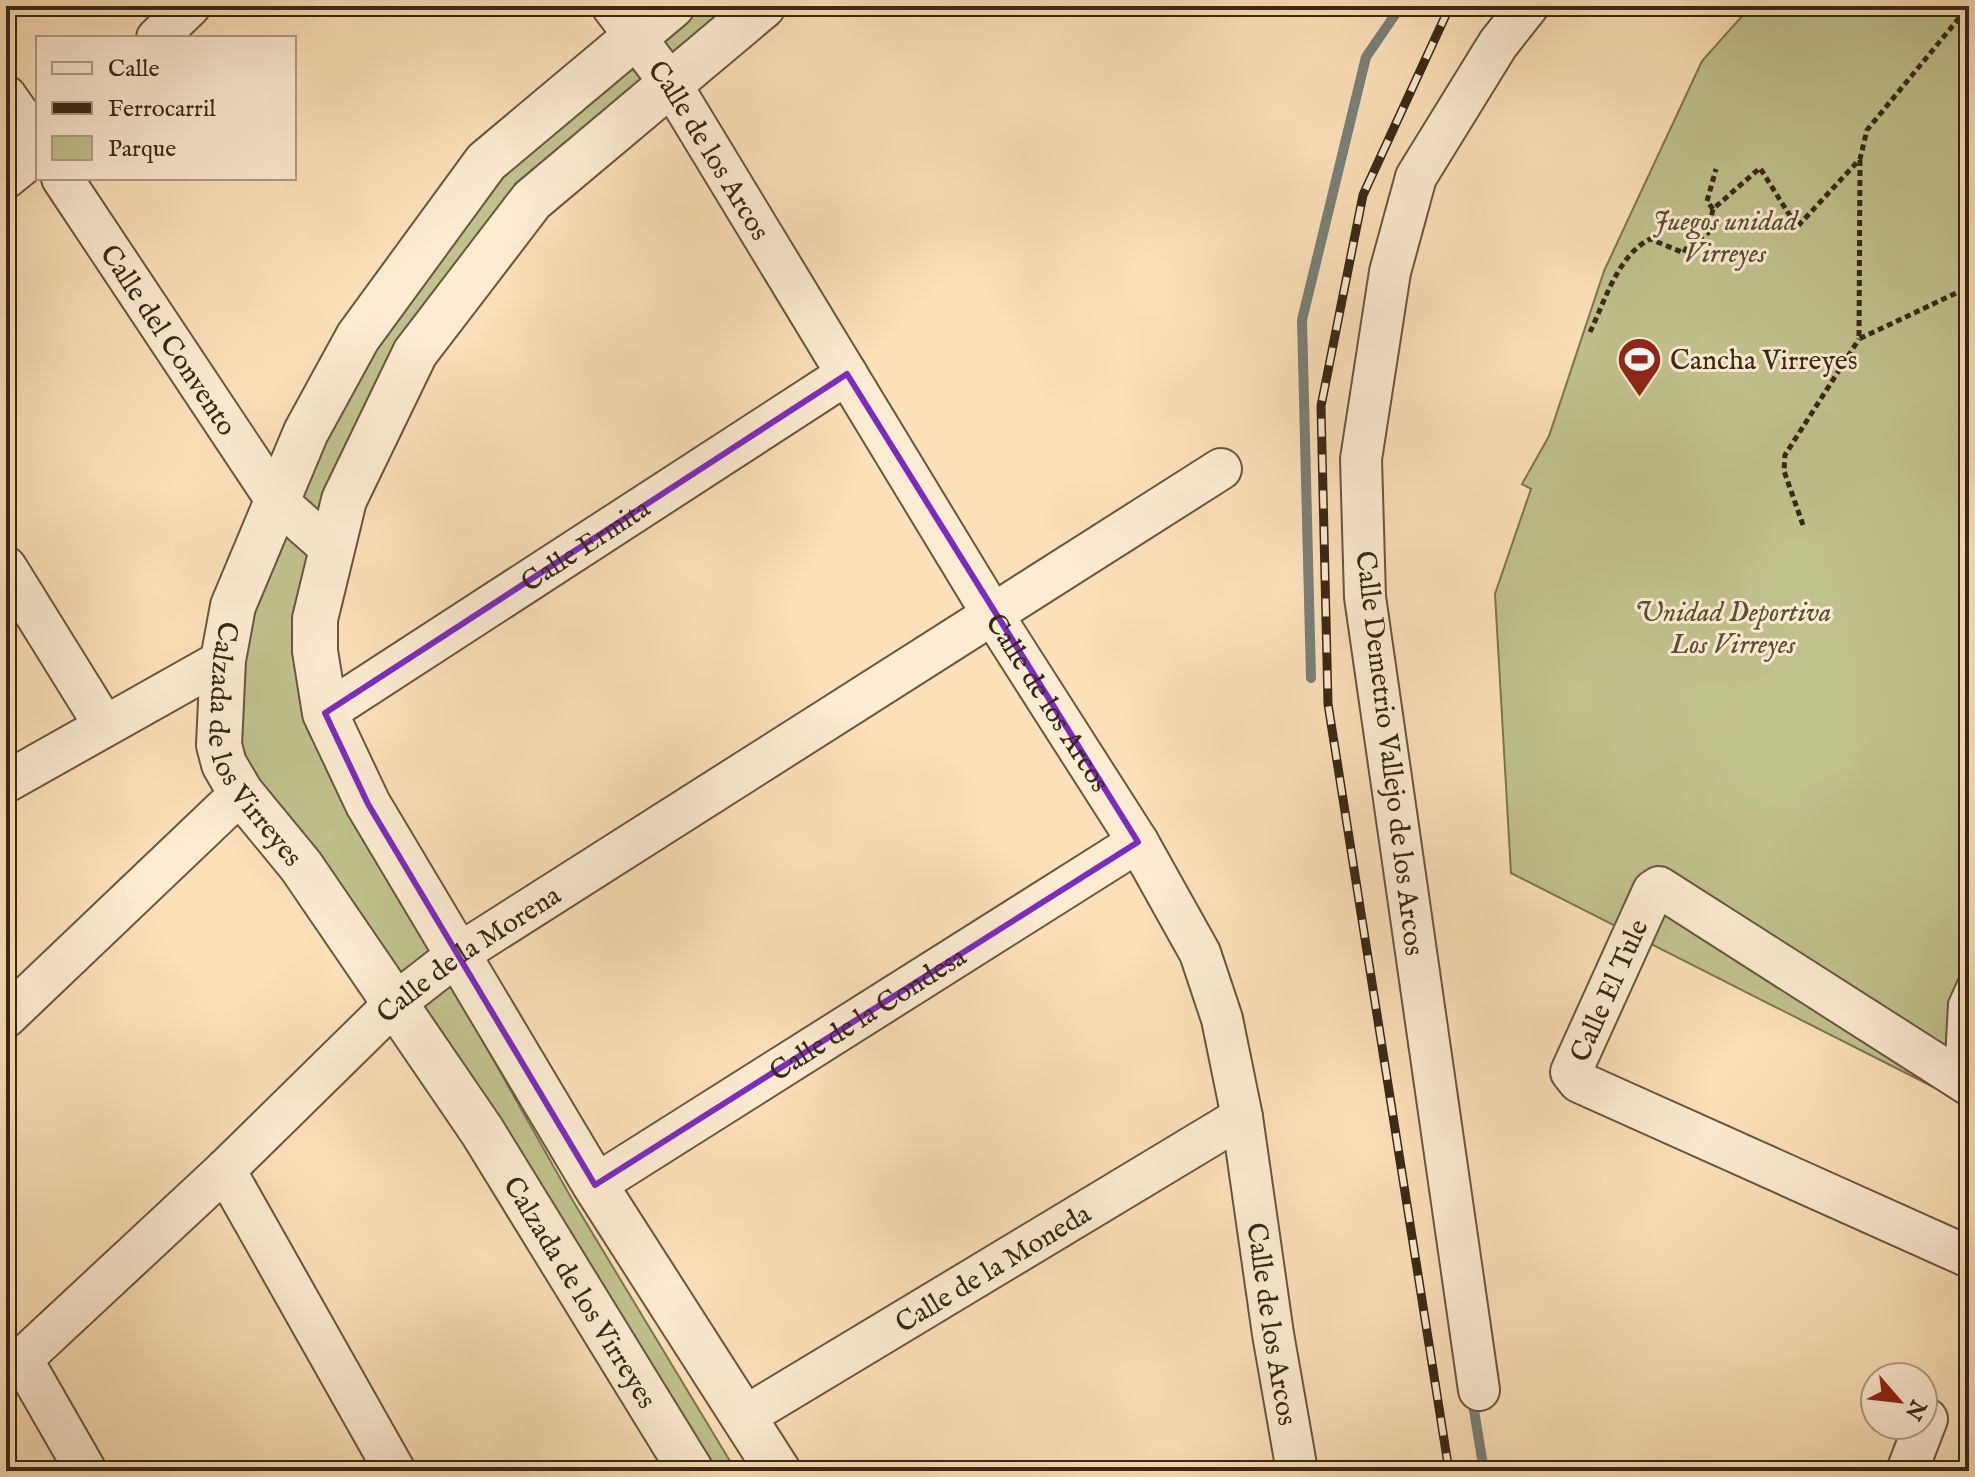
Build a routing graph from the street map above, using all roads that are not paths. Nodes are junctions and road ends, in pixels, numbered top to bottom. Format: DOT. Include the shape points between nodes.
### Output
graph roads {
  1 [pos="190,6"];
  2 [pos="672,6"];
  3 [pos="763,6"];
  4 [pos="1528,6"];
  5 [pos="624,22"];
  6 [pos="159,36"];
  7 [pos="672,86"];
  8 [pos="6,96"];
  9 [pos="36,139"];
  10 [pos="36,154"];
  11 [pos="6,178"];
  12 [pos="63,180"];
  13 [pos="847,374"];
  14 [pos="1221,469"];
  15 [pos="276,500"];
  16 [pos="330,548"];
  17 [pos="6,567"];
  18 [pos="993,615"];
  19 [pos="223,660"];
  20 [pos="325,713"];
  21 [pos="104,725"];
  22 [pos="6,782"];
  23 [pos="241,793"];
  24 [pos="1138,842"];
  25 [pos="457,955"];
  26 [pos="1969,982"];
  27 [pos="394,1004"];
  28 [pos="6,1017"];
  29 [pos="1962,1081"];
  30 [pos="1242,1117"];
  31 [pos="225,1170"];
  32 [pos="595,1185"];
  33 [pos="1969,1257"];
  34 [pos="15,1368"];
  35 [pos="1479,1390"];
  36 [pos="744,1417"];
  37 [pos="1919,1441"];
  38 [pos="86,1471"];
  39 [pos="395,1471"];
  40 [pos="691,1471"];
  41 [pos="778,1471"];
  42 [pos="1297,1471"];
  43 [pos="1907,1471"];
  1 -- 6 [label="street"];
  2 -- 5 [label="street, Calzada de los Virreyes"];
  3 -- 7 [label="street"];
  4 -- 35 [label="street, Calle Demetrio Vallejo de los Arcos" via="1498,44 1416,177 1390,272 1361,459 1365,597"];
  5 -- 7 [label="street, Calle de los Arcos"];
  5 -- 15 [label="street, Calzada de los Virreyes" via="486,162 452,204 358,337"];
  7 -- 13 [label="street, Calle de los Arcos"];
  7 -- 16 [label="street" via="532,200 415,353 344,500"];
  8 -- 9 [label="street"];
  10 -- 11 [label="street"];
  12 -- 15 [label="street, Calle del Convento"];
  13 -- 18 [label="street, Calle de los Arcos"];
  13 -- 20 [label="street, Calle Ermita"];
  14 -- 18 [label="street, Calle de la Morena"];
  15 -- 16 [label="street, Calle del Convento"];
  15 -- 19 [label="street, Calzada de los Virreyes" via="233,606"];
  16 -- 20 [label="street" via="315,619"];
  17 -- 21 [label="street"];
  18 -- 24 [label="street, Calle de los Arcos"];
  18 -- 25 [label="street, Calle de la Morena"];
  19 -- 21 [label="street"];
  19 -- 23 [label="street, Calzada de los Virreyes" via="219,745"];
  20 -- 25 [label="street" via="368,804"];
  21 -- 22 [label="street"];
  23 -- 27 [label="street, Calzada de los Virreyes" via="301,866"];
  23 -- 28 [label="street"];
  24 -- 30 [label="street, Calle de los Arcos" via="1200,953 1222,1019"];
  24 -- 32 [label="street, Calle de la Condesa"];
  25 -- 27 [label="street, Calle de la Morena"];
  25 -- 32 [label="street"];
  26 -- 29 [label="lane" via="1959,1004"];
  27 -- 31 [label="street, Calle de la Morena"];
  27 -- 40 [label="street, Calzada de los Virreyes" via="482,1131"];
  29 -- 33 [label="street, Calle El Tule" via="1659,887 1571,1072 1579,1082"];
  30 -- 36 [label="street, Calle de la Moneda"];
  30 -- 42 [label="street, Calle de los Arcos"];
  31 -- 34 [label="street, Calle de la Morena"];
  31 -- 39 [label="street"];
  32 -- 36 [label="street"];
  34 -- 38 [label="street"];
  36 -- 41 [label="street"];
  37 -- 43 [label="street"];
}
